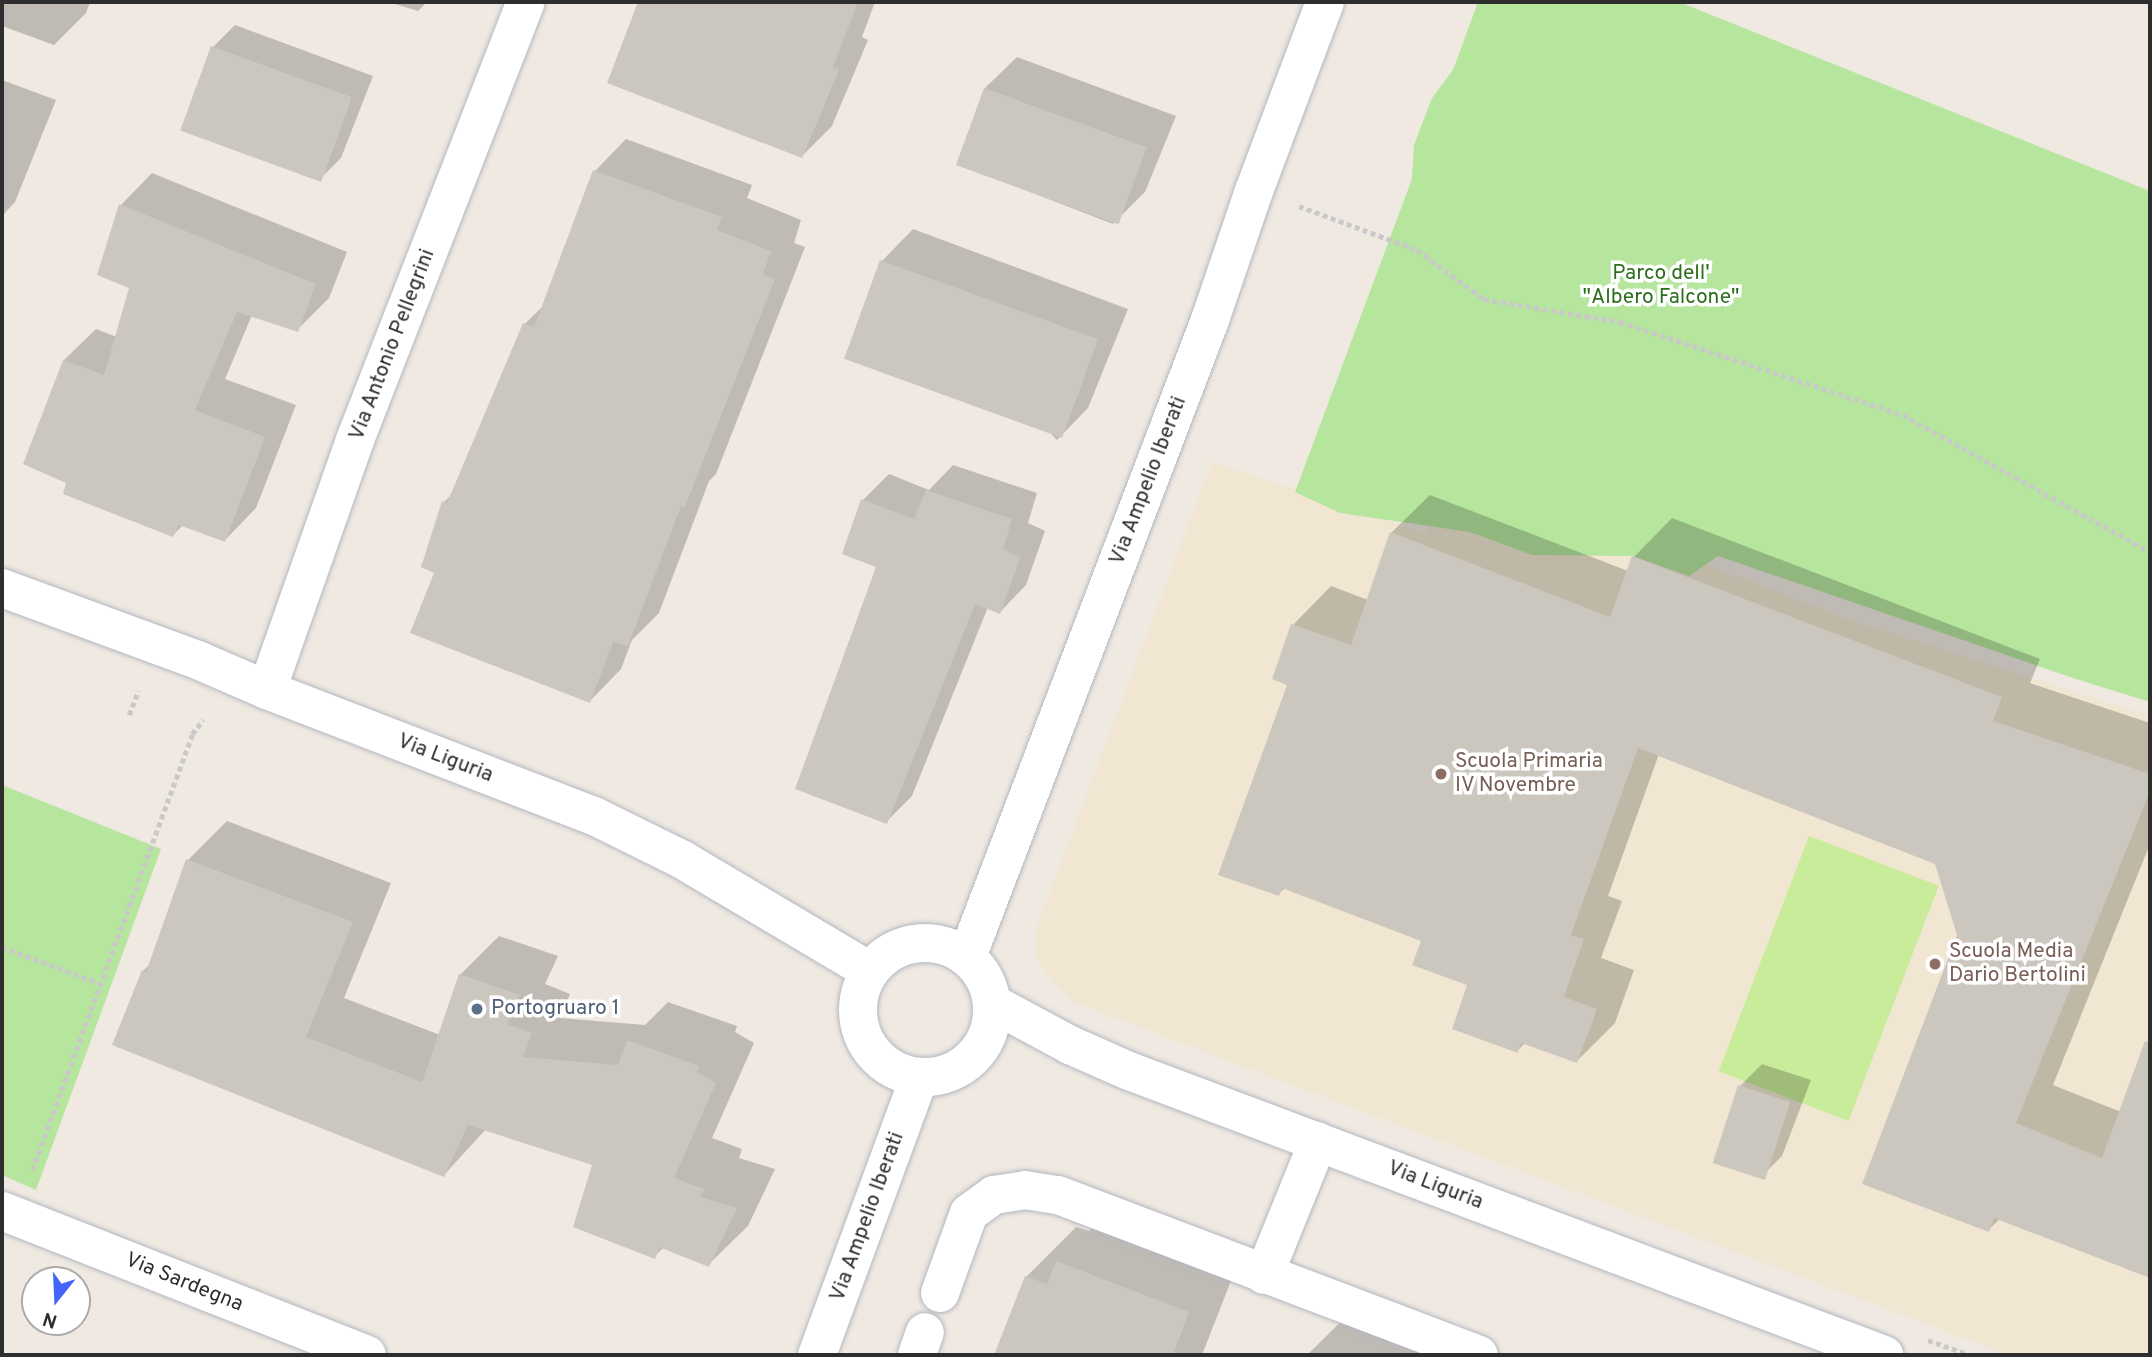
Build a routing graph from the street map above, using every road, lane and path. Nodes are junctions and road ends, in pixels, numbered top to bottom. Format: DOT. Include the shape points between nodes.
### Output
graph roads {
  1 [pos="526,2"];
  2 [pos="1325,2"];
  3 [pos="1254,191"];
  4 [pos="2150,552"];
  5 [pos="2,588"];
  6 [pos="267,690"];
  7 [pos="203,720"];
  8 [pos="2,947"];
  9 [pos="967,957"];
  10 [pos="870,971"];
  11 [pos="99,983"];
  12 [pos="992,1003"];
  13 [pos="919,1078"];
  14 [pos="1318,1142"];
  15 [pos="8,1214"];
  16 [pos="1264,1275"];
  17 [pos="940,1293"];
  18 [pos="1869,1352"];
  19 [pos="367,1355"];
  20 [pos="817,1355"];
  21 [pos="1479,1355"];
  1 -- 6 [label="street, Via Antonio Pellegrini" via="355,440"];
  2 -- 3 [label="street, Via Ampelio Iberati"];
  3 -- 4 [label="path" via="1418,250 1485,299 1620,323 1903,415"];
  3 -- 9 [label="street, Via Ampelio Iberati" via="1210,320"];
  5 -- 6 [label="street, Via Liguria"];
  6 -- 10 [label="street, Via Liguria" via="594,816 683,860"];
  7 -- 11 [label="path" via="192,734"];
  8 -- 11 [label="path"];
  9 -- 10 [label="street" via="948,946 926,942 885,955"];
  9 -- 12 [label="street" via="982,974"];
  10 -- 13 [label="street" via="859,989 859,1029 882,1063"];
  11 -- 15 [label="path"];
  12 -- 13 [label="street" via="986,1039 975,1056 940,1077"];
  12 -- 14 [label="street, Via Liguria" via="1129,1072"];
  13 -- 20 [label="street, Via Ampelio Iberati"];
  14 -- 16 [label="street"];
  14 -- 18 [label="street, Via Liguria"];
  15 -- 19 [label="street, Via Sardegna"];
  16 -- 17 [label="street" via="1058,1195 1026,1190 994,1195 969,1213"];
  16 -- 21 [label="street"];
}
